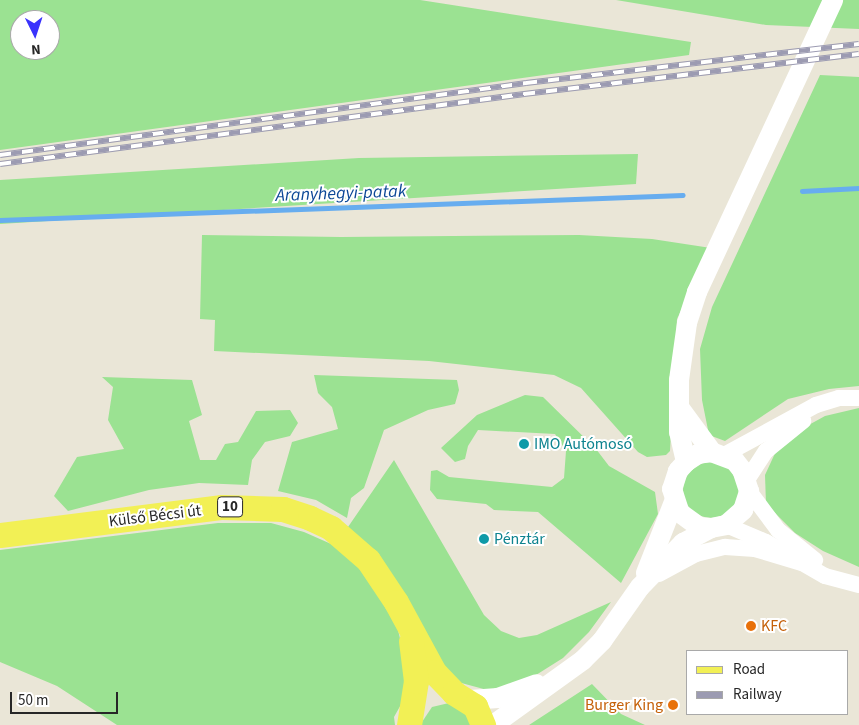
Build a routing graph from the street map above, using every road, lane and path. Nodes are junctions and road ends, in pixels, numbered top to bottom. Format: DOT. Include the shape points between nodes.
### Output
graph roads {
  1 [pos="833,0"];
  2 [pos="859,400"];
  3 [pos="681,410"];
  4 [pos="718,454"];
  5 [pos="686,462"];
  6 [pos="748,486"];
  7 [pos="674,502"];
  8 [pos="718,527"];
  9 [pos="0,535"];
  10 [pos="801,563"];
  11 [pos="859,578"];
  12 [pos="859,585"];
  13 [pos="640,587"];
  14 [pos="408,626"];
  15 [pos="562,675"];
  16 [pos="462,696"];
  17 [pos="410,719"];
  18 [pos="483,725"];
  19 [pos="493,725"];
  1 -- 3 [label="street" via="697,292 686,323 679,380"];
  2 -- 4 [label="street" via="839,398 816,404"];
  2 -- 6 [label="street" via="816,415 790,429 766,451"];
  3 -- 4 [label="street"];
  3 -- 5 [label="street" via="679,432"];
  4 -- 5 [label="street" via="698,454"];
  4 -- 6 [label="street" via="738,465"];
  5 -- 7 [label="street" via="673,482"];
  6 -- 8 [label="street" via="743,510"];
  6 -- 11 [label="street" via="778,530 798,548 833,570"];
  7 -- 8 [label="street" via="689,522"];
  7 -- 13 [label="street"];
  8 -- 10 [label="street" via="766,542"];
  8 -- 13 [label="street" via="683,543"];
  9 -- 14 [label="main road, Külső Bécsi út / 10" via="222,507 283,509 331,528 349,541 380,576"];
  10 -- 12 [label="street" via="825,576"];
  10 -- 13 [label="street" via="741,547 710,549 674,565"];
  13 -- 15 [label="street" via="602,641"];
  14 -- 16 [label="main road, 10" via="434,672"];
  14 -- 17 [label="main road, 10" via="416,681"];
  15 -- 16 [label="street" via="498,698"];
  15 -- 19 [label="street"];
  16 -- 17 [label="main road, 10" via="430,696"];
  16 -- 18 [label="main road, 10" via="480,712"];
}
